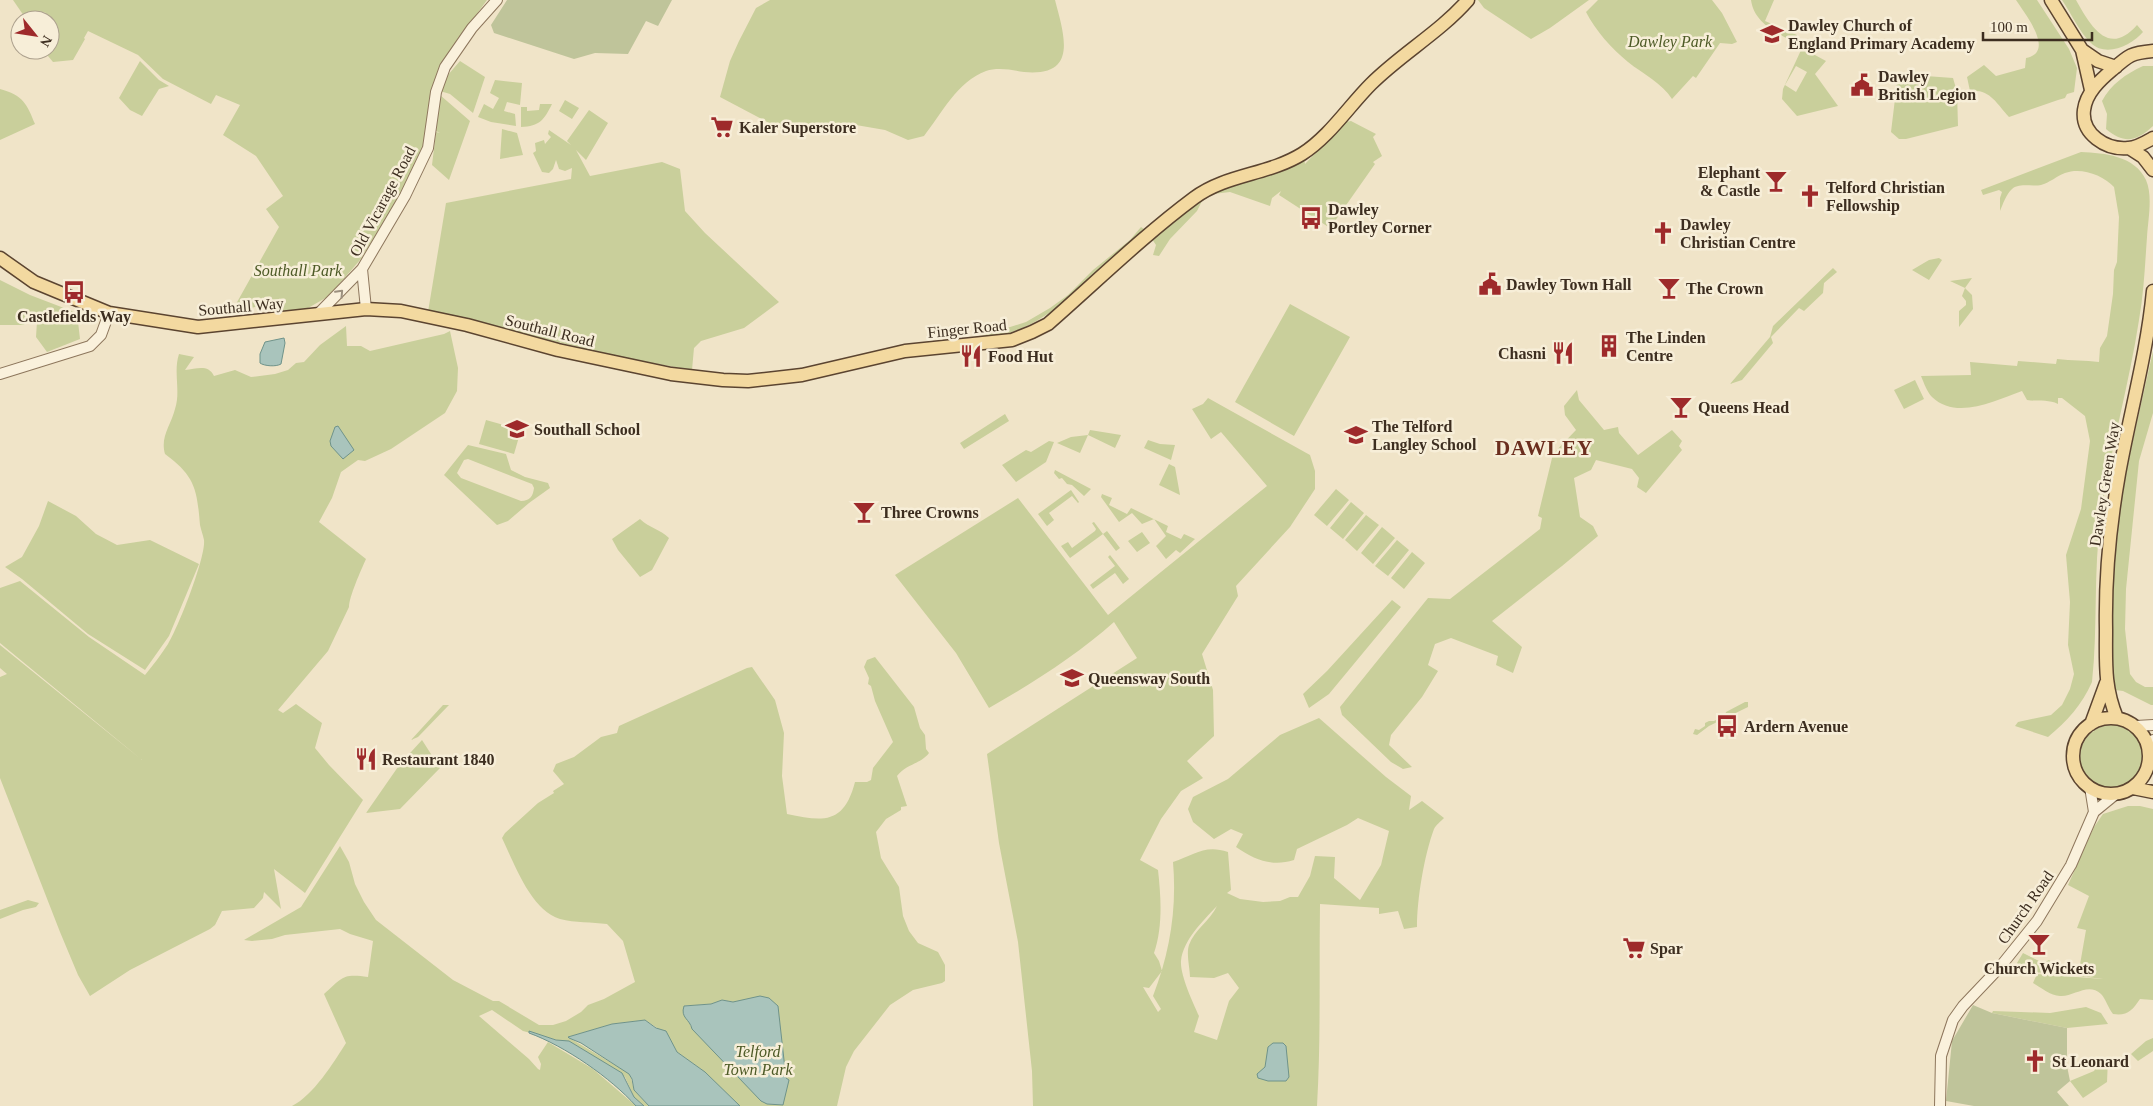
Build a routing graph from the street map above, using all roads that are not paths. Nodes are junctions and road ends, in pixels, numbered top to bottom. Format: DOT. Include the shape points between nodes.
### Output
graph roads {
  1 [pos="497,0"];
  2 [pos="1468,0"];
  3 [pos="2051,0"];
  4 [pos="2082,50"];
  5 [pos="2153,51"];
  6 [pos="2116,66"];
  7 [pos="2091,90"];
  8 [pos="2153,138"];
  9 [pos="2129,148"];
  10 [pos="2153,170"];
  11 [pos="0,258"];
  12 [pos="362,269"];
  13 [pos="2153,291"];
  14 [pos="366,309"];
  15 [pos="109,314"];
  16 [pos="317,315"];
  17 [pos="0,374"];
  18 [pos="777,379"];
  19 [pos="2106,684"];
  20 [pos="2117,718"];
  21 [pos="2091,724"];
  22 [pos="2153,725"];
  23 [pos="2136,726"];
  24 [pos="2151,744"];
  25 [pos="2150,767"];
  26 [pos="2090,787"];
  27 [pos="2133,788"];
  28 [pos="2153,792"];
  29 [pos="2116,794"];
  30 [pos="2094,812"];
  31 [pos="1940,1106"];
  1 -- 12 [label="street, Old Vicarage Road" via="472,28 445,68 436,92 428,148 405,196"];
  2 -- 18 [label="main road, Finger Road" via="1371,84 1303,153 1262,171 1218,184 1194,198 1048,324 1012,340 905,351"];
  3 -- 4 [label="main road"];
  4 -- 6 [label="main road" via="2098,61"];
  4 -- 7 [label="main road"];
  5 -- 6 [label="main road" via="2134,52"];
  6 -- 7 [label="main road"];
  7 -- 9 [label="main road" via="2084,109 2084,120 2090,132 2101,142"];
  8 -- 9 [label="main road"];
  9 -- 10 [label="main road" via="2143,156"];
  11 -- 15 [label="main road" via="34,282"];
  12 -- 14 [label="street, Old Vicarage Road"];
  16 -- 12 [label="street, one-way"];
  13 -- 19 [label="main road, Dawley Green Way" via="2150,322 2112,516 2106,602"];
  14 -- 16 [label="main road, Southall Road"];
  14 -- 18 [label="main road, Southall Road" via="401,311 445,320 558,350 671,374 732,381"];
  15 -- 16 [label="main road, Southall Way" via="198,327"];
  15 -- 17 [label="street" via="101,335 90,346"];
  19 -- 20 [label="main road, Dawley Green Way"];
  19 -- 21 [label="main road, Dawley Green Way"];
  20 -- 21 [label="main road"];
  20 -- 23 [label="main road"];
  21 -- 26 [label="main road" via="2079,735 2074,754 2076,769"];
  22 -- 23 [label="street"];
  23 -- 24 [label="main road"];
  24 -- 25 [label="main road"];
  25 -- 27 [label="main road"];
  26 -- 29 [label="main road" via="2101,793"];
  26 -- 30 [label="street"];
  27 -- 28 [label="main road"];
  27 -- 29 [label="main road"];
  29 -- 30 [label="street, Church Road"];
  30 -- 31 [label="street, Church Road" via="2071,865 2037,922 1953,1020 1941,1056"];
}
